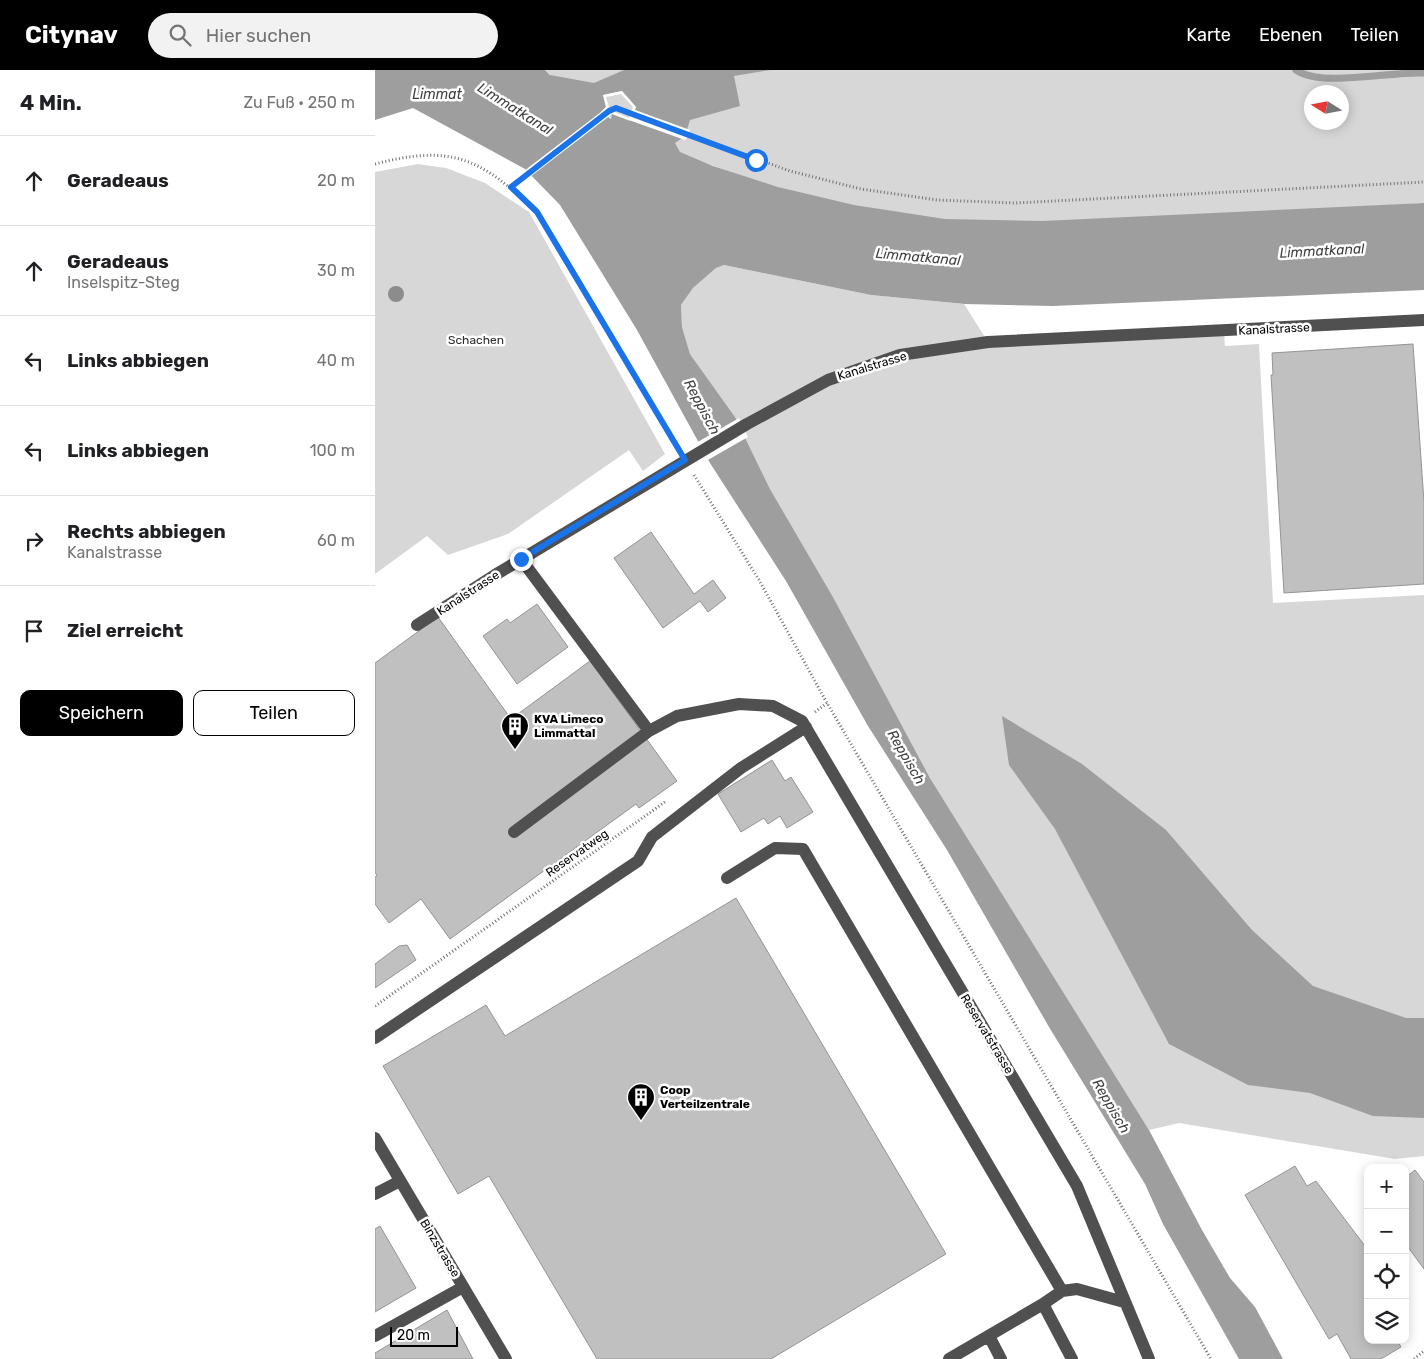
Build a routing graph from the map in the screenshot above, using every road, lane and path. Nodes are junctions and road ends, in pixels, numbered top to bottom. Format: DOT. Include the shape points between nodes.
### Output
graph roads {
  1 [pos="375,164"];
  2 [pos="1424,182"];
  3 [pos="511,187"];
  4 [pos="1424,320"];
  5 [pos="689,458"];
  6 [pos="521,559"];
  7 [pos="417,626"];
  8 [pos="804,724"];
  9 [pos="649,731"];
  10 [pos="671,798"];
  11 [pos="514,832"];
  12 [pos="727,878"];
  13 [pos="375,1006"];
  14 [pos="375,1038"];
  15 [pos="375,1138"];
  16 [pos="400,1181"];
  17 [pos="375,1194"];
  18 [pos="463,1287"];
  19 [pos="1061,1291"];
  20 [pos="1124,1302"];
  21 [pos="1043,1304"];
  22 [pos="375,1336"];
  23 [pos="989,1336"];
  24 [pos="1424,1351"];
  25 [pos="505,1359"];
  26 [pos="949,1359"];
  27 [pos="1001,1359"];
  28 [pos="1072,1359"];
  29 [pos="1149,1359"];
  30 [pos="1211,1359"];
  31 [pos="1414,1359"];
  1 -- 3 [label="path" via="401,157 437,154 474,163"];
  2 -- 3 [label="path" via="1015,203 903,196 828,181 756,160 616,108"];
  3 -- 5 [label="path" via="537,212"];
  4 -- 5 [label="street, Kanalstrasse" via="988,342 919,352 828,380"];
  5 -- 6 [label="street, Kanalstrasse"];
  5 -- 30 [label="path" via="827,703"];
  6 -- 7 [label="street, Kanalstrasse"];
  6 -- 9 [label="street"];
  8 -- 9 [label="street" via="773,706 739,704 677,716"];
  8 -- 14 [label="street" via="652,837 638,861"];
  8 -- 20 [label="street, Reservatstrasse" via="1077,1186"];
  9 -- 11 [label="street"];
  10 -- 13 [label="path, Reservatweg"];
  12 -- 19 [label="street" via="775,848 803,849"];
  15 -- 16 [label="street, Binzstrasse"];
  16 -- 17 [label="street"];
  16 -- 18 [label="street, Binzstrasse"];
  18 -- 22 [label="street"];
  18 -- 25 [label="street, Binzstrasse"];
  19 -- 20 [label="street" via="1077,1289"];
  19 -- 21 [label="street"];
  20 -- 29 [label="street, Reservatstrasse"];
  21 -- 23 [label="street"];
  21 -- 28 [label="street"];
  23 -- 26 [label="street"];
  23 -- 27 [label="street"];
  24 -- 31 [label="path"];
}
